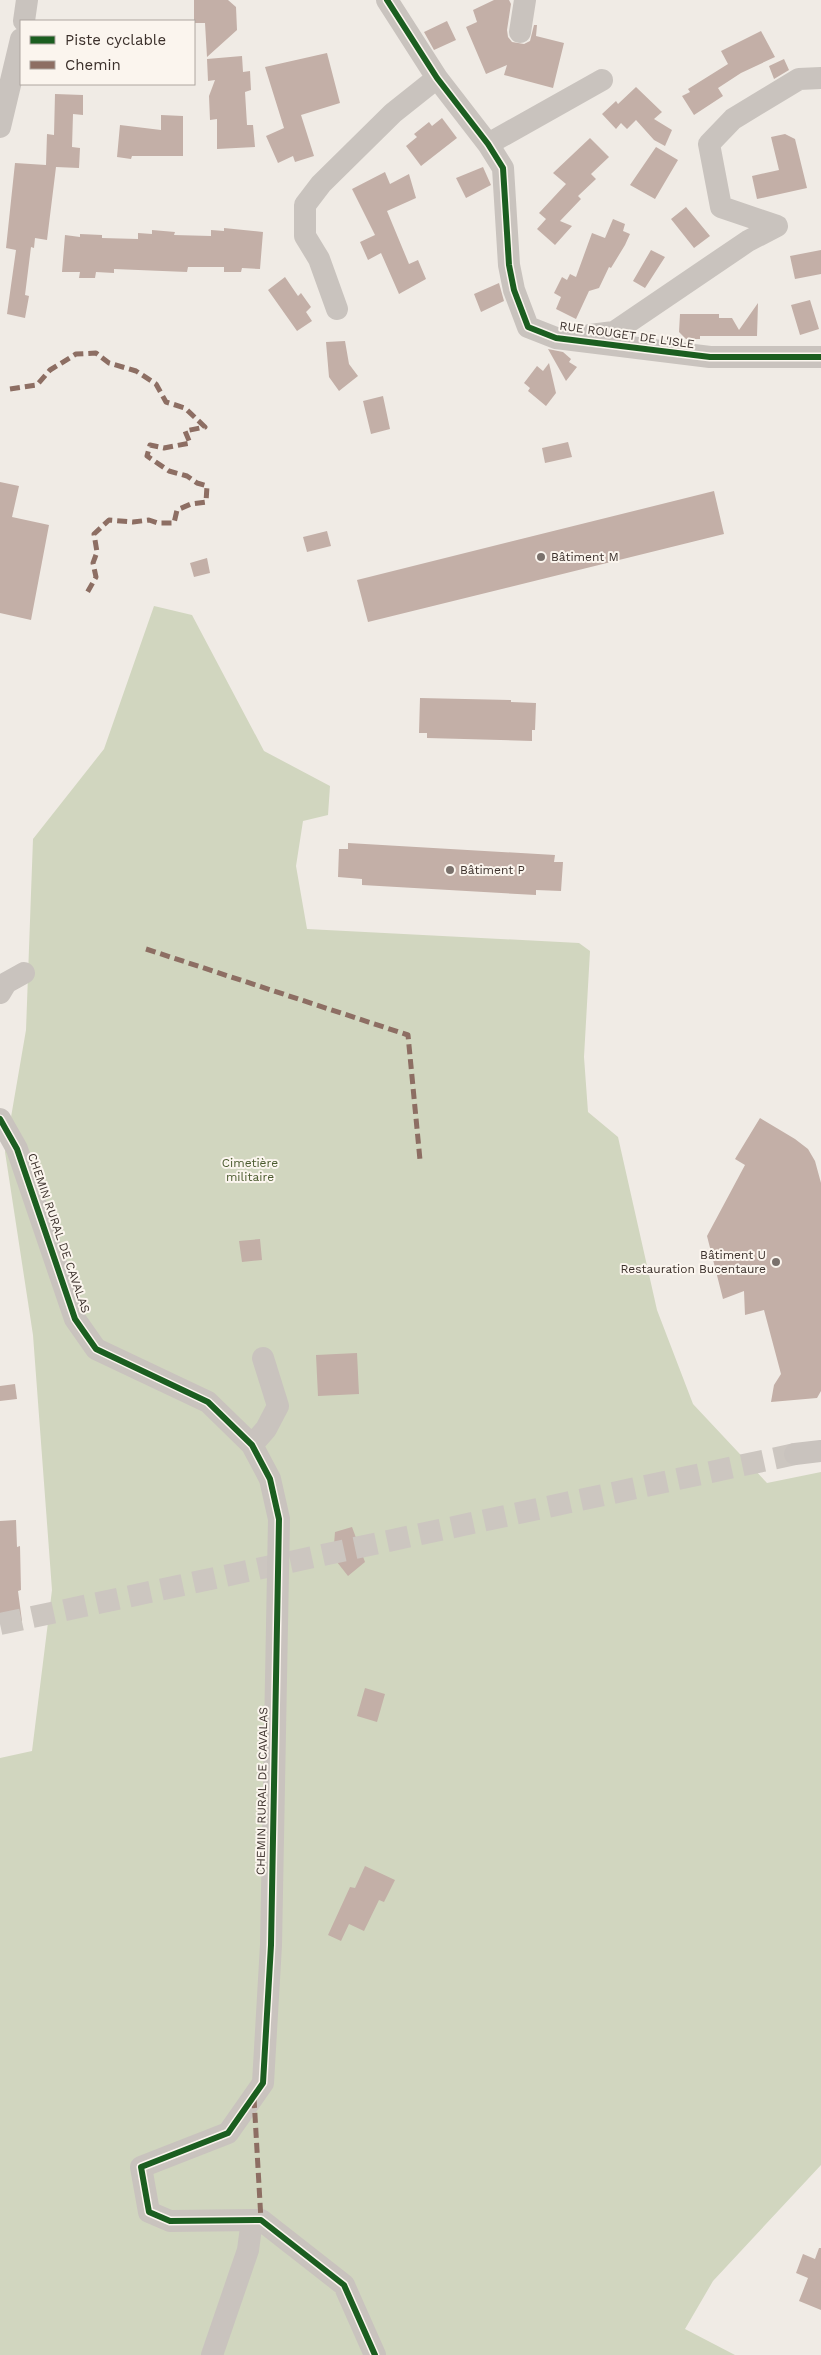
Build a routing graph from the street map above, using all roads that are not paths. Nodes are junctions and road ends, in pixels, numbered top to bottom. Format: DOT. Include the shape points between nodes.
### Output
graph roads {
  1 [pos="27,0"];
  2 [pos="387,0"];
  3 [pos="525,0"];
  4 [pos="24,20"];
  5 [pos="520,32"];
  6 [pos="20,43"];
  7 [pos="437,78"];
  8 [pos="821,78"];
  9 [pos="602,80"];
  10 [pos="0,127"];
  11 [pos="488,144"];
  12 [pos="337,309"];
  13 [pos="556,338"];
  14 [pos="821,357"];
  15 [pos="24,973"];
  16 [pos="0,993"];
  17 [pos="0,1120"];
  18 [pos="263,1358"];
  19 [pos="252,1445"];
  20 [pos="821,1451"];
  21 [pos="795,1454"];
  22 [pos="252,2220"];
  23 [pos="212,2355"];
  24 [pos="375,2355"];
  1 -- 4 [label="street"];
  2 -- 7 [label="street, RUE ROUGET DE L'ISLE"];
  3 -- 5 [label="street"];
  6 -- 10 [label="street"];
  7 -- 11 [label="street, RUE ROUGET DE L'ISLE"];
  7 -- 12 [label="street" via="393,113 321,184 305,205 306,236 320,259"];
  8 -- 13 [label="street" via="799,79 733,119 709,144 721,207 777,226 748,241 614,332"];
  9 -- 11 [label="street"];
  11 -- 13 [label="street, RUE ROUGET DE L'ISLE" via="503,168 508,264 514,290 528,327"];
  13 -- 14 [label="street, RUE ROUGET DE L'ISLE" via="710,357"];
  15 -- 16 [label="street" via="6,983"];
  17 -- 19 [label="street, CHEMIN RURAL DE CAVALAS" via="17,1149 75,1318 96,1349 208,1402"];
  18 -- 19 [label="street" via="278,1406"];
  19 -- 22 [label="street, CHEMIN RURAL DE CAVALAS" via="270,1479 279,1519 270,1945 263,2083 228,2133 141,2167 149,2212 170,2221"];
  20 -- 21 [label="street"];
  22 -- 23 [label="street" via="248,2250"];
  22 -- 24 [label="street, CHEMIN RURAL DE CAVALAS" via="261,2220 344,2286"];
}
